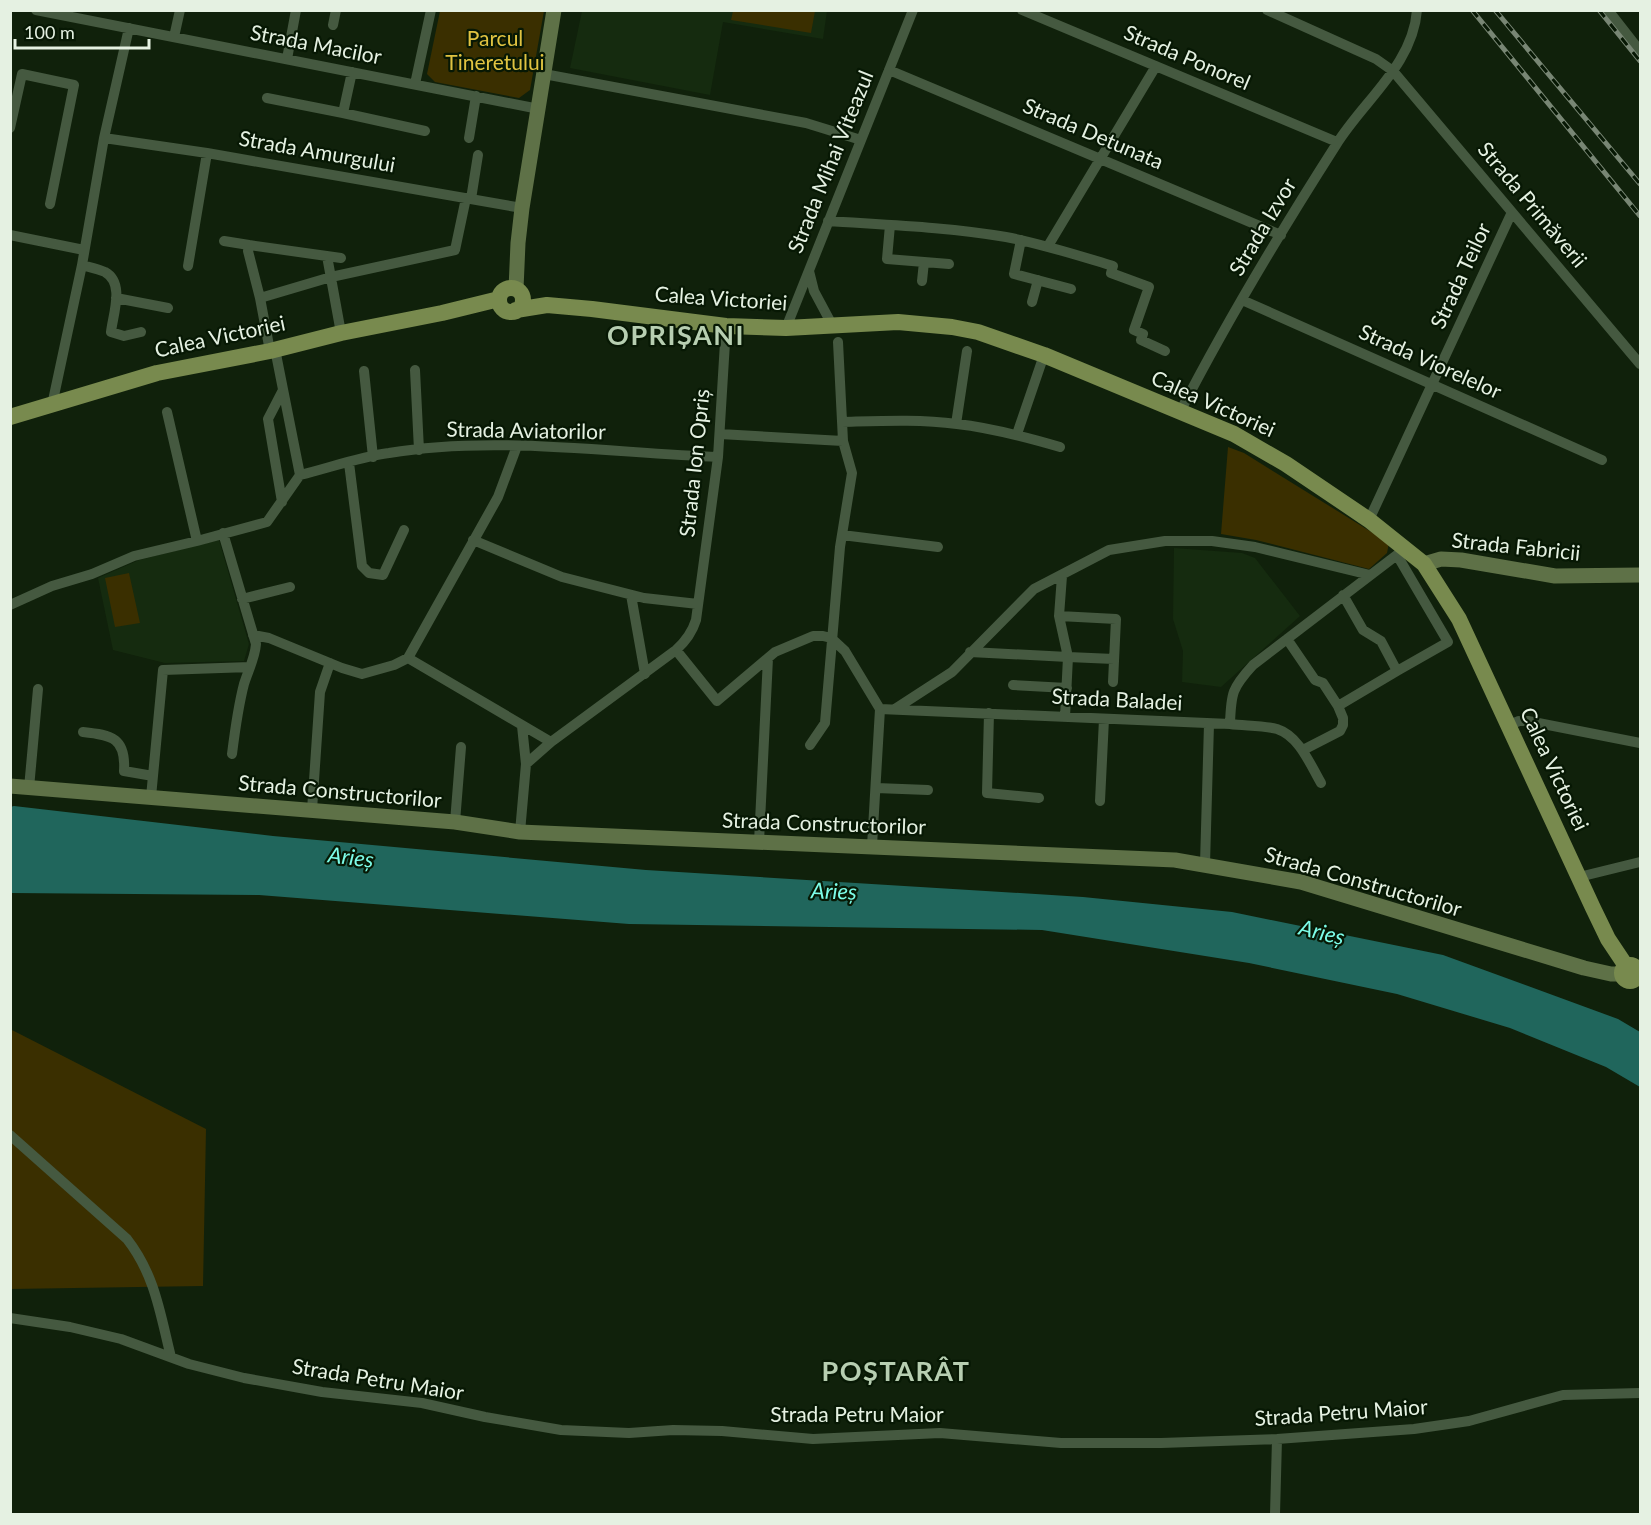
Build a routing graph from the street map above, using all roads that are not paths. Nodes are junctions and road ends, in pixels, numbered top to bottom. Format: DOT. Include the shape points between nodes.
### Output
graph roads {
  1 [pos="36,10"];
  2 [pos="180,10"];
  3 [pos="296,10"];
  4 [pos="336,10"];
  5 [pos="431,10"];
  6 [pos="554,10"];
  7 [pos="913,10"];
  8 [pos="1022,10"];
  9 [pos="1267,10"];
  10 [pos="1417,10"];
  11 [pos="1608,10"];
  12 [pos="51,12"];
  13 [pos="333,25"];
  14 [pos="129,28"];
  15 [pos="174,37"];
  16 [pos="1641,51"];
  17 [pos="287,59"];
  18 [pos="1156,66"];
  19 [pos="890,70"];
  20 [pos="1393,71"];
  21 [pos="352,72"];
  22 [pos="544,74"];
  23 [pos="415,84"];
  24 [pos="476,96"];
  25 [pos="267,98"];
  26 [pos="538,109"];
  27 [pos="343,113"];
  28 [pos="10,128"];
  29 [pos="425,131"];
  30 [pos="104,138"];
  31 [pos="469,138"];
  32 [pos="861,140"];
  33 [pos="1337,142"];
  34 [pos="207,153"];
  35 [pos="478,155"];
  36 [pos="1101,158"];
  37 [pos="468,198"];
  38 [pos="50,204"];
  39 [pos="522,208"];
  40 [pos="1512,212"];
  41 [pos="828,221"];
  42 [pos="890,225"];
  43 [pos="10,235"];
  44 [pos="1281,235"];
  45 [pos="1021,240"];
  46 [pos="224,241"];
  47 [pos="249,245"];
  48 [pos="1048,246"];
  49 [pos="84,250"];
  50 [pos="327,256"];
  51 [pos="340,258"];
  52 [pos="924,262"];
  53 [pos="949,264"];
  54 [pos="82,265"];
  55 [pos="188,266"];
  56 [pos="808,271"];
  57 [pos="331,277"];
  58 [pos="1038,280"];
  59 [pos="922,281"];
  60 [pos="1071,289"];
  61 [pos="116,298"];
  62 [pos="260,298"];
  63 [pos="511,299"];
  64 [pos="1242,300"];
  65 [pos="1032,302"];
  66 [pos="168,308"];
  67 [pos="726,326"];
  68 [pos="830,326"];
  69 [pos="786,328"];
  70 [pos="141,332"];
  71 [pos="341,333"];
  72 [pos="838,342"];
  73 [pos="272,350"];
  74 [pos="967,351"];
  75 [pos="1165,351"];
  76 [pos="1044,356"];
  77 [pos="1641,364"];
  78 [pos="415,370"];
  79 [pos="364,371"];
  80 [pos="1433,385"];
  81 [pos="283,390"];
  82 [pos="52,405"];
  83 [pos="167,411"];
  84 [pos="1180,412"];
  85 [pos="10,417"];
  86 [pos="842,422"];
  87 [pos="956,424"];
  88 [pos="720,434"];
  89 [pos="1017,434"];
  90 [pos="843,441"];
  91 [pos="517,446"];
  92 [pos="1060,447"];
  93 [pos="419,450"];
  94 [pos="373,456"];
  95 [pos="718,457"];
  96 [pos="1602,460"];
  97 [pos="349,463"];
  98 [pos="300,475"];
  99 [pos="282,502"];
  100 [pos="1370,520"];
  101 [pos="404,530"];
  102 [pos="223,534"];
  103 [pos="842,535"];
  104 [pos="473,540"];
  105 [pos="197,541"];
  106 [pos="938,547"];
  107 [pos="1402,551"];
  108 [pos="1424,564"];
  109 [pos="1370,575"];
  110 [pos="1641,575"];
  111 [pos="1062,576"];
  112 [pos="290,587"];
  113 [pos="630,595"];
  114 [pos="1343,595"];
  115 [pos="242,599"];
  116 [pos="698,604"];
  117 [pos="11,605"];
  118 [pos="1059,616"];
  119 [pos="253,635"];
  120 [pos="831,638"];
  121 [pos="1287,639"];
  122 [pos="676,650"];
  123 [pos="970,652"];
  124 [pos="1068,657"];
  125 [pos="408,658"];
  126 [pos="768,658"];
  127 [pos="1114,659"];
  128 [pos="330,663"];
  129 [pos="250,667"];
  130 [pos="1397,671"];
  131 [pos="645,674"];
  132 [pos="1113,682"];
  133 [pos="1013,685"];
  134 [pos="1067,688"];
  135 [pos="38,689"];
  136 [pos="1338,705"];
  137 [pos="880,709"];
  138 [pos="895,709"];
  139 [pos="989,713"];
  140 [pos="1065,717"];
  141 [pos="1104,719"];
  142 [pos="1209,724"];
  143 [pos="1230,724"];
  144 [pos="1509,725"];
  145 [pos="522,726"];
  146 [pos="83,732"];
  147 [pos="551,742"];
  148 [pos="1641,743"];
  149 [pos="810,745"];
  150 [pos="461,747"];
  151 [pos="1303,750"];
  152 [pos="232,754"];
  153 [pos="526,764"];
  154 [pos="153,776"];
  155 [pos="1321,783"];
  156 [pos="10,786"];
  157 [pos="29,788"];
  158 [pos="876,788"];
  159 [pos="928,790"];
  160 [pos="151,798"];
  161 [pos="1039,798"];
  162 [pos="1100,801"];
  163 [pos="312,810"];
  164 [pos="455,822"];
  165 [pos="520,832"];
  166 [pos="759,842"];
  167 [pos="872,846"];
  168 [pos="1641,862"];
  169 [pos="1205,864"];
  170 [pos="1579,877"];
  171 [pos="1631,975"];
  172 [pos="10,1135"];
  173 [pos="10,1318"];
  174 [pos="171,1357"];
  175 [pos="1641,1393"];
  176 [pos="1278,1439"];
  177 [pos="1275,1515"];
  1 -- 12 [label="street, Strada Macilor"];
  2 -- 15 [label="street"];
  3 -- 17 [label="street"];
  4 -- 13 [label="street"];
  5 -- 23 [label="street"];
  6 -- 22 [label="street"];
  7 -- 19 [label="street, Strada Mihai Viteazul"];
  8 -- 18 [label="street, Strada Ponorel"];
  9 -- 20 [label="street, Strada Primăverii" via="1376,59"];
  10 -- 20 [label="street, Strada Izvor" via="1412,35"];
  11 -- 16 [label="street"];
  12 -- 14 [label="street, Strada Macilor"];
  14 -- 15 [label="street, Strada Macilor"];
  14 -- 30 [label="street"];
  15 -- 17 [label="street, Strada Macilor"];
  17 -- 21 [label="street, Strada Macilor"];
  18 -- 33 [label="street, Strada Ponorel"];
  18 -- 36 [label="street"];
  19 -- 32 [label="street, Strada Mihai Viteazul"];
  19 -- 36 [label="street, Strada Detunata"];
  20 -- 33 [label="street, Strada Izvor"];
  20 -- 40 [label="street, Strada Primăverii"];
  21 -- 23 [label="street, Strada Macilor"];
  21 -- 27 [label="street"];
  22 -- 26 [label="street"];
  22 -- 32 [label="street" via="806,123"];
  23 -- 24 [label="street, Strada Macilor"];
  24 -- 26 [label="street, Strada Macilor"];
  24 -- 31 [label="street"];
  25 -- 27 [label="street"];
  26 -- 39 [label="street"];
  27 -- 29 [label="street"];
  28 -- 38 [label="street" via="22,74 74,85"];
  30 -- 34 [label="street, Strada Amurgului"];
  30 -- 49 [label="street"];
  32 -- 41 [label="street, Strada Mihai Viteazul"];
  33 -- 44 [label="street, Strada Izvor"];
  34 -- 37 [label="street, Strada Amurgului"];
  34 -- 55 [label="street"];
  35 -- 37 [label="street"];
  36 -- 44 [label="street, Strada Detunata"];
  36 -- 48 [label="street"];
  37 -- 39 [label="street, Strada Amurgului"];
  37 -- 57 [label="street" via="455,250"];
  39 -- 63 [label="street"];
  40 -- 77 [label="street, Strada Primăverii"];
  40 -- 80 [label="street, Strada Teilor"];
  41 -- 42 [label="street"];
  41 -- 56 [label="street, Strada Mihai Viteazul"];
  42 -- 45 [label="street"];
  42 -- 52 [label="street" via="887,259"];
  43 -- 49 [label="street"];
  44 -- 64 [label="street, Strada Izvor"];
  45 -- 48 [label="street"];
  45 -- 58 [label="street" via="1014,274"];
  46 -- 47 [label="street"];
  47 -- 50 [label="street"];
  47 -- 62 [label="street"];
  48 -- 75 [label="street" via="1113,266 1111,273 1149,287 1134,330 1143,334 1142,340"];
  49 -- 54 [label="street"];
  50 -- 51 [label="street"];
  50 -- 57 [label="street"];
  52 -- 53 [label="street"];
  52 -- 59 [label="street"];
  54 -- 61 [label="street" via="107,273 116,284"];
  54 -- 82 [label="street"];
  56 -- 68 [label="street"];
  56 -- 69 [label="street, Strada Mihai Viteazul"];
  57 -- 62 [label="street"];
  57 -- 71 [label="street"];
  58 -- 60 [label="street"];
  58 -- 65 [label="street"];
  61 -- 66 [label="street"];
  61 -- 70 [label="street" via="111,332 124,336"];
  62 -- 73 [label="street"];
  63 -- 67 [label="main road, Calea Victoriei"];
  63 -- 71 [label="main road, Calea Victoriei"];
  64 -- 80 [label="street, Strada Viorelelor"];
  64 -- 84 [label="street, Strada Izvor"];
  67 -- 69 [label="main road, Calea Victoriei"];
  67 -- 88 [label="street, Strada Ion Opriș"];
  68 -- 69 [label="main road, Calea Victoriei"];
  68 -- 76 [label="main road, Calea Victoriei" via="898,322 952,327"];
  71 -- 73 [label="main road, Calea Victoriei"];
  72 -- 86 [label="street"];
  73 -- 81 [label="street"];
  73 -- 82 [label="main road, Calea Victoriei" via="158,373"];
  74 -- 87 [label="street"];
  76 -- 84 [label="main road, Calea Victoriei"];
  76 -- 89 [label="street"];
  78 -- 93 [label="street"];
  79 -- 94 [label="street"];
  80 -- 96 [label="street, Strada Viorelelor"];
  80 -- 100 [label="street, Strada Teilor"];
  81 -- 98 [label="street"];
  81 -- 99 [label="street" via="268,419"];
  82 -- 85 [label="main road, Calea Victoriei"];
  83 -- 105 [label="street"];
  84 -- 100 [label="main road, Calea Victoriei" via="1234,434"];
  86 -- 87 [label="street"];
  86 -- 90 [label="street"];
  87 -- 89 [label="street"];
  88 -- 90 [label="street"];
  88 -- 95 [label="street, Strada Ion Opriș"];
  89 -- 92 [label="street"];
  90 -- 103 [label="street" via="852,473"];
  91 -- 93 [label="street, Strada Aviatorilor"];
  91 -- 95 [label="street, Strada Aviatorilor"];
  91 -- 104 [label="street" via="498,497"];
  93 -- 94 [label="street, Strada Aviatorilor"];
  94 -- 97 [label="street, Strada Aviatorilor"];
  95 -- 116 [label="street, Strada Ion Opriș"];
  97 -- 98 [label="street, Strada Aviatorilor"];
  97 -- 101 [label="street" via="362,566 369,573 383,575"];
  98 -- 99 [label="street"];
  99 -- 102 [label="street" via="267,522"];
  100 -- 107 [label="main road, Calea Victoriei"];
  102 -- 105 [label="street"];
  102 -- 115 [label="street"];
  103 -- 106 [label="street"];
  103 -- 120 [label="street"];
  104 -- 113 [label="street" via="562,577"];
  104 -- 125 [label="street"];
  105 -- 117 [label="street" via="134,556"];
  107 -- 108 [label="main road, Calea Victoriei"];
  107 -- 109 [label="street"];
  107 -- 130 [label="street" via="1448,642"];
  108 -- 110 [label="street, Strada Fabricii" via="1441,559 1461,560 1555,576"];
  108 -- 144 [label="main road, Calea Victoriei" via="1459,619"];
  109 -- 111 [label="street" via="1255,547 1175,540 1110,550"];
  109 -- 114 [label="street"];
  111 -- 118 [label="street"];
  111 -- 123 [label="street" via="1035,589"];
  112 -- 115 [label="street"];
  113 -- 116 [label="street"];
  113 -- 131 [label="street"];
  114 -- 121 [label="street"];
  114 -- 130 [label="street" via="1363,630 1381,641"];
  115 -- 119 [label="street"];
  116 -- 122 [label="street, Strada Ion Opriș" via="693,630"];
  118 -- 124 [label="street"];
  118 -- 127 [label="street" via="1116,619"];
  119 -- 128 [label="street"];
  119 -- 129 [label="street" via="255,655"];
  120 -- 126 [label="street" via="813,636"];
  120 -- 137 [label="street" via="845,651"];
  120 -- 149 [label="street" via="825,723"];
  121 -- 136 [label="street"];
  121 -- 143 [label="street" via="1253,665 1235,687"];
  122 -- 126 [label="street" via="717,702"];
  122 -- 131 [label="street, Strada Ion Opriș"];
  123 -- 124 [label="street"];
  123 -- 138 [label="street" via="952,672"];
  124 -- 127 [label="street"];
  124 -- 134 [label="street"];
  125 -- 128 [label="street" via="362,674"];
  125 -- 145 [label="street"];
  126 -- 166 [label="street"];
  127 -- 132 [label="street"];
  128 -- 163 [label="street" via="320,692"];
  129 -- 152 [label="street" via="237,710"];
  129 -- 154 [label="street" via="163,669"];
  130 -- 136 [label="street"];
  131 -- 147 [label="street, Strada Ion Opriș"];
  133 -- 134 [label="street"];
  134 -- 140 [label="street"];
  135 -- 157 [label="street"];
  136 -- 151 [label="street" via="1343,725 1340,731"];
  137 -- 138 [label="street, Strada Baladei"];
  137 -- 158 [label="street"];
  138 -- 139 [label="street, Strada Baladei"];
  139 -- 140 [label="street, Strada Baladei"];
  139 -- 161 [label="street" via="987,793"];
  140 -- 141 [label="street, Strada Baladei"];
  141 -- 142 [label="street, Strada Baladei"];
  141 -- 162 [label="street"];
  142 -- 143 [label="street, Strada Baladei"];
  142 -- 169 [label="street"];
  143 -- 151 [label="street, Strada Baladei" via="1278,730"];
  144 -- 148 [label="street" via="1528,721"];
  144 -- 170 [label="main road, Calea Victoriei"];
  145 -- 147 [label="street"];
  145 -- 153 [label="street"];
  146 -- 154 [label="street" via="116,739 123,751 124,771"];
  147 -- 153 [label="street, Strada Ion Opriș"];
  150 -- 164 [label="street"];
  151 -- 155 [label="street"];
  153 -- 165 [label="street"];
  154 -- 160 [label="street"];
  156 -- 157 [label="street, Strada Constructorilor"];
  157 -- 160 [label="street, Strada Constructorilor"];
  158 -- 159 [label="street"];
  158 -- 167 [label="street"];
  160 -- 163 [label="street, Strada Constructorilor"];
  163 -- 164 [label="street, Strada Constructorilor"];
  164 -- 165 [label="street, Strada Constructorilor"];
  165 -- 166 [label="street, Strada Constructorilor"];
  166 -- 167 [label="street, Strada Constructorilor"];
  167 -- 169 [label="street, Strada Constructorilor"];
  168 -- 170 [label="street"];
  169 -- 171 [label="street, Strada Constructorilor" via="1301,882 1584,968"];
  170 -- 171 [label="main road, Calea Victoriei" via="1608,939"];
  172 -- 174 [label="street" via="127,1239 139,1255 153,1285"];
  173 -- 174 [label="street, Strada Petru Maior" via="121,1339"];
  174 -- 176 [label="street, Strada Petru Maior" via="244,1378 322,1392 422,1403 561,1430 722,1431 813,1439 940,1433 1061,1443"];
  175 -- 176 [label="street, Strada Petru Maior" via="1563,1395 1469,1421"];
  176 -- 177 [label="street"];
}
